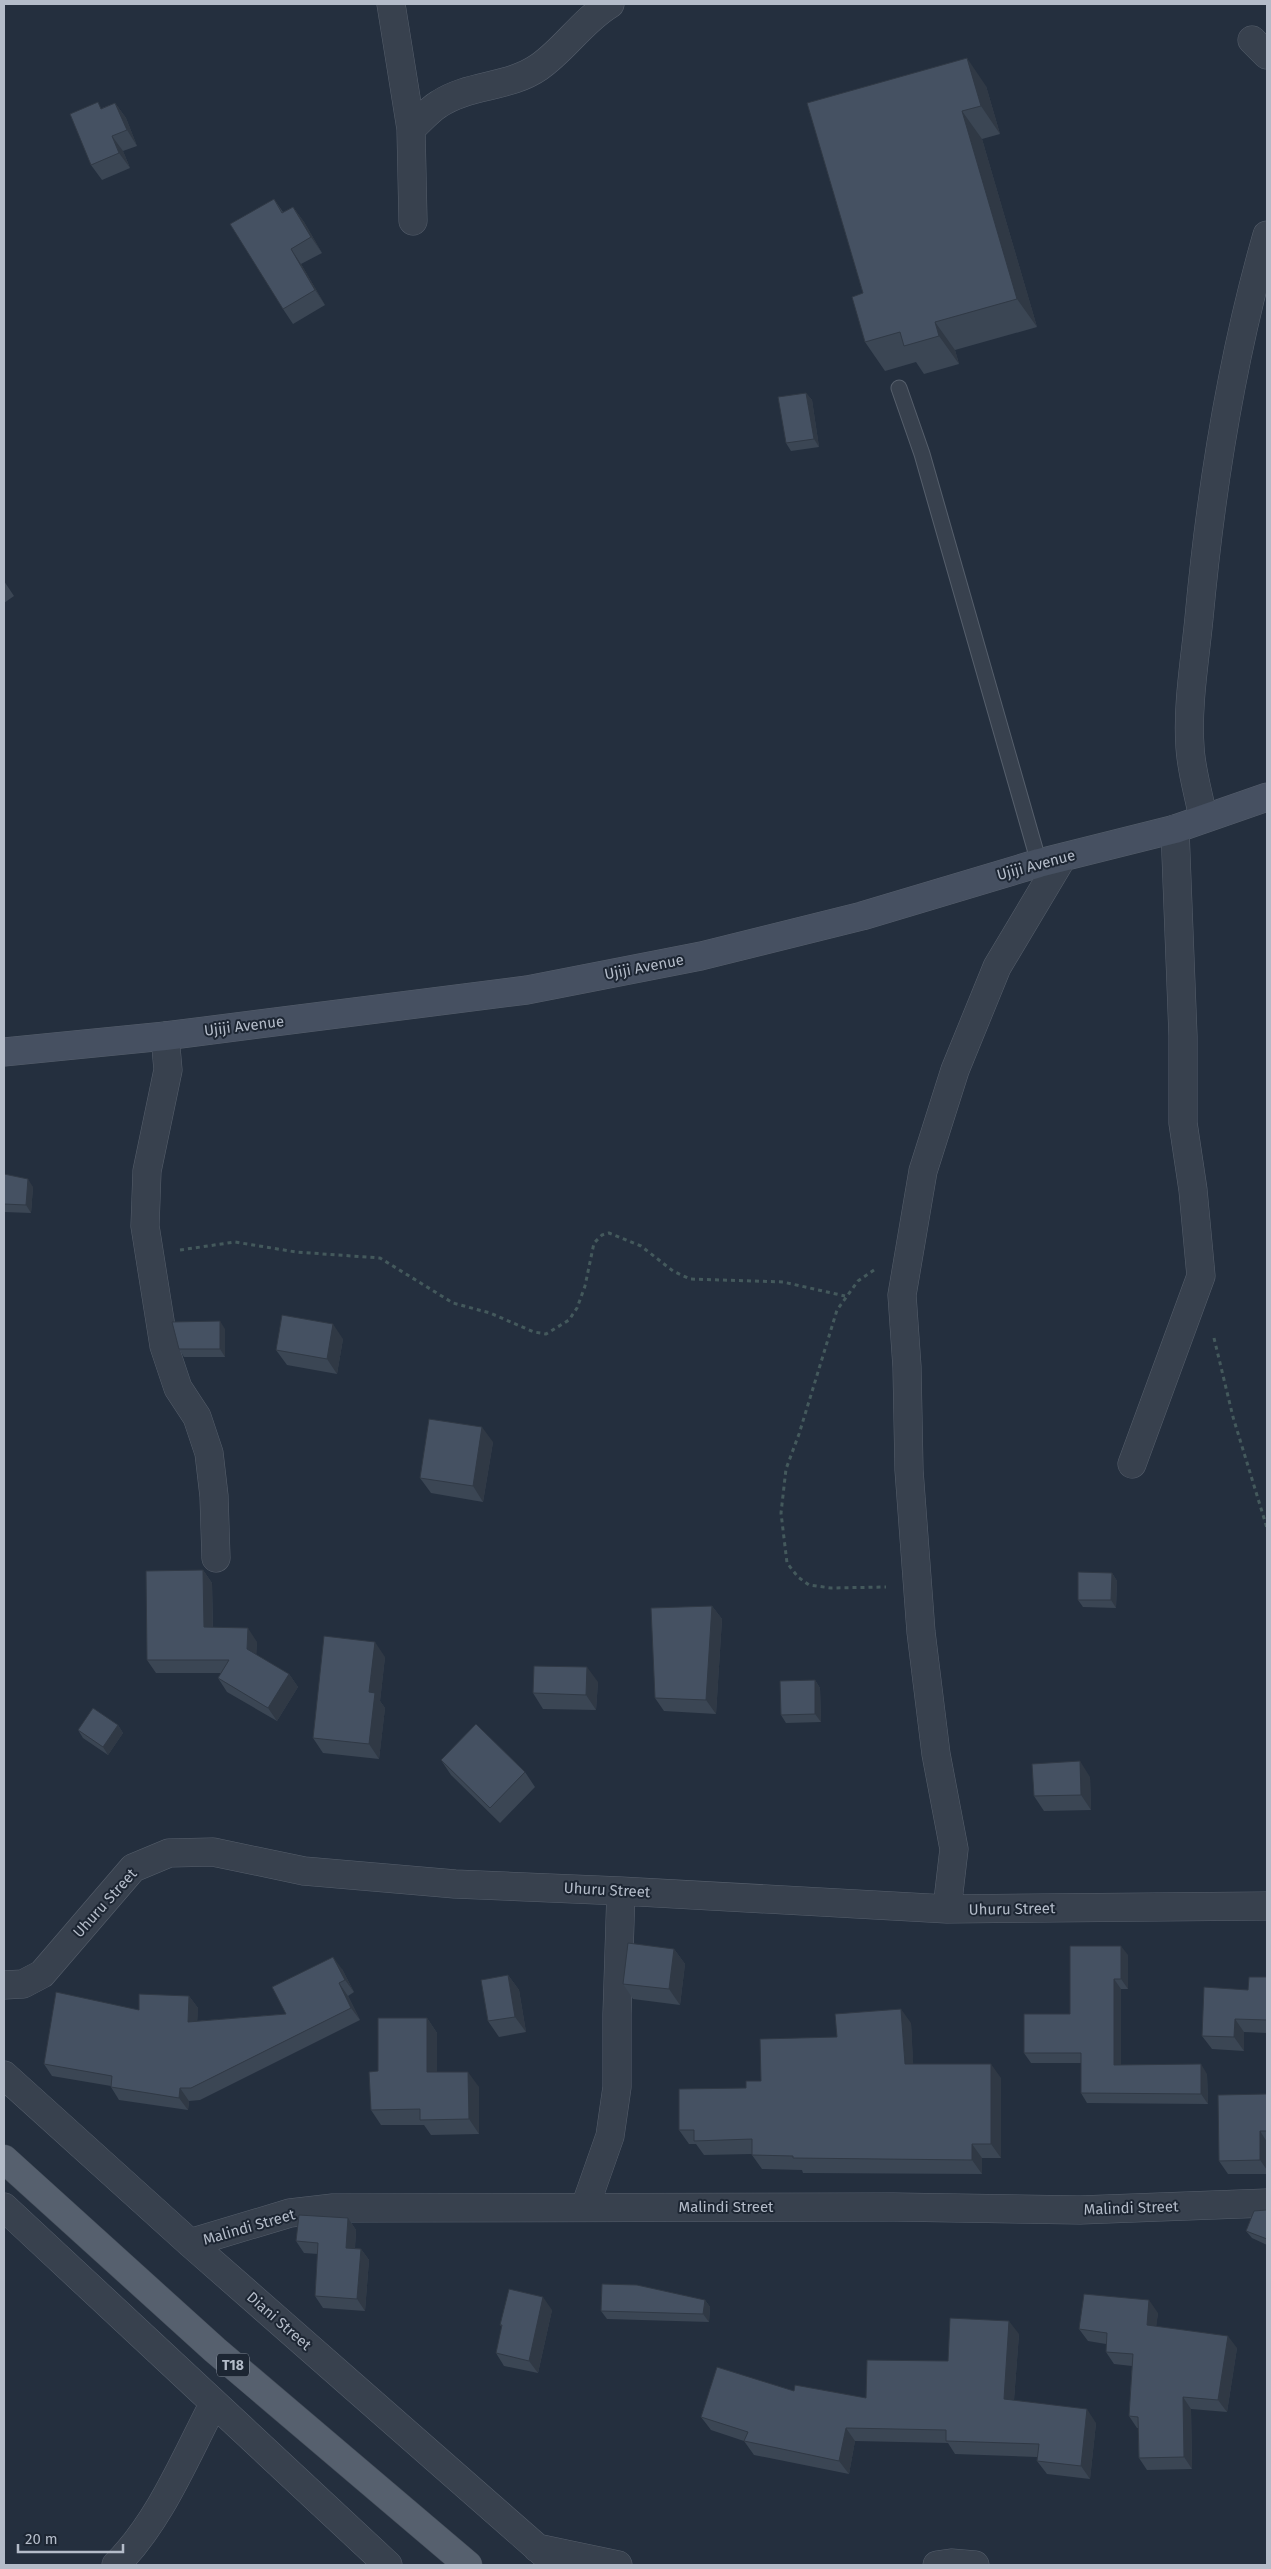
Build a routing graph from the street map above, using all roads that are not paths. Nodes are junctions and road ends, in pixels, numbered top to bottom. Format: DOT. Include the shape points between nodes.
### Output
graph roads {
  1 [pos="391,4"];
  2 [pos="610,4"];
  3 [pos="411,129"];
  4 [pos="413,220"];
  5 [pos="1267,234"];
  6 [pos="899,388"];
  7 [pos="1267,796"];
  8 [pos="1203,818"];
  9 [pos="1175,829"];
  10 [pos="1050,860"];
  11 [pos="165,1036"];
  12 [pos="4,1052"];
  13 [pos="1132,1464"];
  14 [pos="216,1558"];
  15 [pos="621,1891"];
  16 [pos="1267,1906"];
  17 [pos="947,1909"];
  18 [pos="4,1985"];
  19 [pos="4,2076"];
  20 [pos="4,2159"];
  21 [pos="1267,2203"];
  22 [pos="4,2207"];
  23 [pos="585,2207"];
  24 [pos="190,2243"];
  25 [pos="214,2403"];
  26 [pos="547,2556"];
  27 [pos="116,2565"];
  28 [pos="388,2565"];
  29 [pos="468,2565"];
  30 [pos="618,2565"];
  31 [pos="937,2565"];
  32 [pos="975,2565"];
  1 -- 3 [label="street"];
  2 -- 3 [label="street" via="596,12 539,67 512,80 472,90 440,104"];
  3 -- 4 [label="street"];
  5 -- 8 [label="street" via="1247,305 1224,418 1204,555 1190,747"];
  6 -- 10 [label="lane"];
  7 -- 8 [label="main road, Ujiji Avenue"];
  8 -- 9 [label="main road, Ujiji Avenue"];
  9 -- 10 [label="main road, Ujiji Avenue"];
  9 -- 13 [label="street" via="1183,1123 1201,1276"];
  10 -- 11 [label="main road, Ujiji Avenue" via="862,916 692,958 527,990"];
  10 -- 17 [label="street" via="974,1020 938,1121 915,1207 902,1294 909,1470 918,1589 936,1754 954,1849"];
  11 -- 12 [label="main road, Ujiji Avenue"];
  11 -- 14 [label="street" via="168,1070 147,1171 145,1226 164,1346 178,1388 198,1417 208,1453 214,1496"];
  15 -- 17 [label="street, Uhuru Street"];
  15 -- 18 [label="street, Uhuru Street" via="445,1883 304,1871 213,1852 170,1853 133,1868 42,1974 22,1984"];
  15 -- 23 [label="street" via="617,2087 610,2136"];
  16 -- 17 [label="street, Uhuru Street"];
  19 -- 24 [label="street, Diani Street"];
  20 -- 29 [label="main road, T18" via="215,2350"];
  21 -- 23 [label="street, Malindi Street" via="1080,2210"];
  22 -- 25 [label="street"];
  23 -- 24 [label="street, Malindi Street" via="333,2208 290,2213"];
  24 -- 26 [label="street, Diani Street"];
  25 -- 27 [label="street" via="156,2513"];
  25 -- 28 [label="street"];
  26 -- 30 [label="street"];
  31 -- 32 [label="street"];
}
